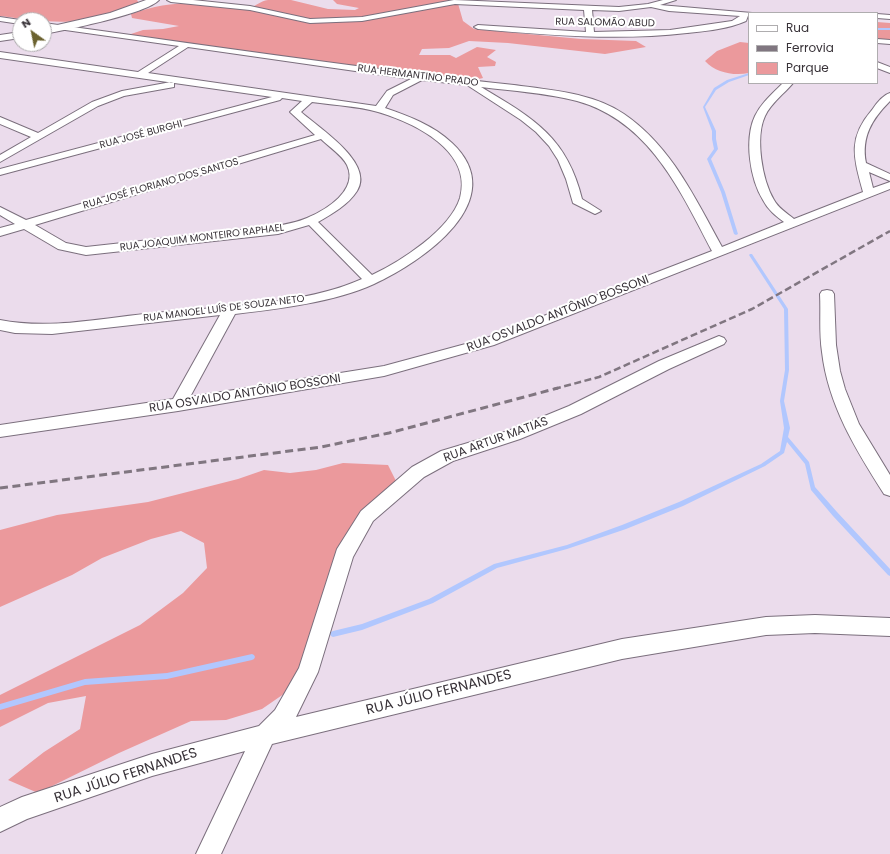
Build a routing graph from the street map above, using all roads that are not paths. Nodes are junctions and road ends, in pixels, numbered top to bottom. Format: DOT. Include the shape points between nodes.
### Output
graph roads {
  1 [pos="154,0"];
  2 [pos="171,0"];
  3 [pos="629,0"];
  4 [pos="672,0"];
  5 [pos="197,1"];
  6 [pos="260,1"];
  7 [pos="483,1"];
  8 [pos="549,3"];
  9 [pos="648,6"];
  10 [pos="588,7"];
  11 [pos="250,8"];
  12 [pos="747,14"];
  13 [pos="878,16"];
  14 [pos="890,17"];
  15 [pos="0,19"];
  16 [pos="12,21"];
  17 [pos="52,26"];
  18 [pos="62,27"];
  19 [pos="478,27"];
  20 [pos="52,29"];
  21 [pos="590,35"];
  22 [pos="12,36"];
  23 [pos="0,38"];
  24 [pos="878,41"];
  25 [pos="890,42"];
  26 [pos="186,45"];
  27 [pos="0,55"];
  28 [pos="878,65"];
  29 [pos="890,70"];
  30 [pos="139,75"];
  31 [pos="150,77"];
  32 [pos="422,77"];
  33 [pos="466,82"];
  34 [pos="189,83"];
  35 [pos="787,84"];
  36 [pos="513,88"];
  37 [pos="141,90"];
  38 [pos="247,91"];
  39 [pos="890,96"];
  40 [pos="309,100"];
  41 [pos="264,102"];
  42 [pos="500,103"];
  43 [pos="286,105"];
  44 [pos="379,109"];
  45 [pos="0,120"];
  46 [pos="37,136"];
  47 [pos="321,136"];
  48 [pos="24,145"];
  49 [pos="0,159"];
  50 [pos="37,162"];
  51 [pos="862,165"];
  52 [pos="0,172"];
  53 [pos="890,178"];
  54 [pos="890,185"];
  55 [pos="869,193"];
  56 [pos="0,210"];
  57 [pos="595,210"];
  58 [pos="311,221"];
  59 [pos="25,224"];
  60 [pos="794,224"];
  61 [pos="0,232"];
  62 [pos="718,252"];
  63 [pos="371,280"];
  64 [pos="827,294"];
  65 [pos="230,310"];
  66 [pos="0,325"];
  67 [pos="719,341"];
  68 [pos="178,404"];
  69 [pos="0,430"];
  70 [pos="890,489"];
  71 [pos="890,627"];
  72 [pos="265,735"];
  73 [pos="0,820"];
  74 [pos="208,854"];
  1 -- 18 [label="main road" via="118,15"];
  2 -- 5 [label="street"];
  3 -- 9 [label="street"];
  4 -- 9 [label="street"];
  5 -- 11 [label="street"];
  6 -- 11 [label="street"];
  7 -- 8 [label="street"];
  7 -- 11 [label="street" via="442,4 362,19 322,21 310,21"];
  8 -- 10 [label="street"];
  9 -- 10 [label="street" via="619,9"];
  9 -- 12 [label="street"];
  10 -- 21 [label="street"];
  12 -- 21 [label="street, RUA SALOMÃO ABUD" via="734,23 691,31 648,35"];
  13 -- 14 [label="street"];
  15 -- 16 [label="street"];
  17 -- 18 [label="street, RUA HERMANTINO PRADO"];
  18 -- 20 [label="main road"];
  18 -- 26 [label="street, RUA HERMANTINO PRADO"];
  19 -- 21 [label="street, RUA SALOMÃO ABUD"];
  22 -- 23 [label="main road"];
  24 -- 25 [label="street"];
  26 -- 30 [label="street"];
  26 -- 32 [label="street, RUA HERMANTINO PRADO"];
  27 -- 30 [label="street, RUA MANOEL LUÍS DE SOUZA NETO"];
  28 -- 29 [label="street"];
  30 -- 31 [label="street, RUA MANOEL LUÍS DE SOUZA NETO"];
  31 -- 34 [label="street, RUA MANOEL LUÍS DE SOUZA NETO"];
  31 -- 37 [label="street"];
  32 -- 33 [label="street, RUA HERMANTINO PRADO"];
  32 -- 44 [label="street" via="390,93"];
  33 -- 36 [label="street, RUA HERMANTINO PRADO"];
  33 -- 42 [label="street"];
  34 -- 37 [label="street"];
  34 -- 38 [label="street, RUA MANOEL LUÍS DE SOUZA NETO"];
  35 -- 60 [label="street" via="763,110 757,122 755,141 762,189 772,206"];
  36 -- 42 [label="street"];
  36 -- 62 [label="street, RUA HERMANTINO PRADO" via="584,101 605,108 632,125 659,151 678,178"];
  37 -- 46 [label="street" via="110,97"];
  38 -- 41 [label="street"];
  38 -- 43 [label="street, RUA MANOEL LUÍS DE SOUZA NETO"];
  39 -- 51 [label="street" via="862,132 859,140"];
  40 -- 43 [label="street, RUA MANOEL LUÍS DE SOUZA NETO"];
  40 -- 43 [label="street"];
  40 -- 44 [label="street, RUA MANOEL LUÍS DE SOUZA NETO"];
  41 -- 43 [label="street, RUA JOSÉ BURGHI"];
  41 -- 50 [label="street, RUA JOSÉ BURGHI"];
  42 -- 57 [label="street" via="552,142 569,169 577,201"];
  43 -- 47 [label="street, RUA JOAQUIM MONTEIRO RAPHAEL"];
  44 -- 63 [label="street, RUA MANOEL LUÍS DE SOUZA NETO" via="411,121 436,135 460,160 467,184 466,200 439,236 418,256 401,267"];
  45 -- 46 [label="street"];
  46 -- 48 [label="street"];
  47 -- 58 [label="street, RUA JOAQUIM MONTEIRO RAPHAEL" via="352,164 355,181 352,190 343,200"];
  47 -- 59 [label="street, RUA JOSÉ FLORIANO DOS SANTOS"];
  48 -- 49 [label="street"];
  48 -- 50 [label="street" via="22,150 25,156"];
  50 -- 52 [label="street, RUA JOSÉ BURGHI"];
  51 -- 53 [label="street"];
  51 -- 55 [label="street"];
  54 -- 55 [label="street, RUA OSVALDO ANTÔNIO BOSSONI"];
  55 -- 60 [label="street, RUA OSVALDO ANTÔNIO BOSSONI"];
  56 -- 59 [label="street, RUA JOAQUIM MONTEIRO RAPHAEL"];
  58 -- 59 [label="street, RUA JOAQUIM MONTEIRO RAPHAEL" via="278,230 86,251 62,246"];
  58 -- 63 [label="street"];
  59 -- 61 [label="street, RUA JOSÉ FLORIANO DOS SANTOS"];
  60 -- 62 [label="street, RUA OSVALDO ANTÔNIO BOSSONI"];
  62 -- 68 [label="street, RUA OSVALDO ANTÔNIO BOSSONI" via="489,342 450,354 384,371"];
  63 -- 65 [label="street, RUA MANOEL LUÍS DE SOUZA NETO" via="294,302"];
  64 -- 70 [label="street" via="829,352 844,409 865,452"];
  65 -- 66 [label="street, RUA MANOEL LUÍS DE SOUZA NETO" via="52,329"];
  65 -- 68 [label="street"];
  67 -- 72 [label="street, RUA ARTUR MATIAS" via="664,365 575,410 514,436 447,456 418,472 367,516 344,555 308,672 283,718"];
  68 -- 69 [label="street, RUA OSVALDO ANTÔNIO BOSSONI"];
  71 -- 72 [label="street, RUA JÚLIO FERNANDES" via="815,624 766,626 622,649"];
  72 -- 73 [label="street, RUA JÚLIO FERNANDES" via="152,765"];
  72 -- 74 [label="street"];
}
